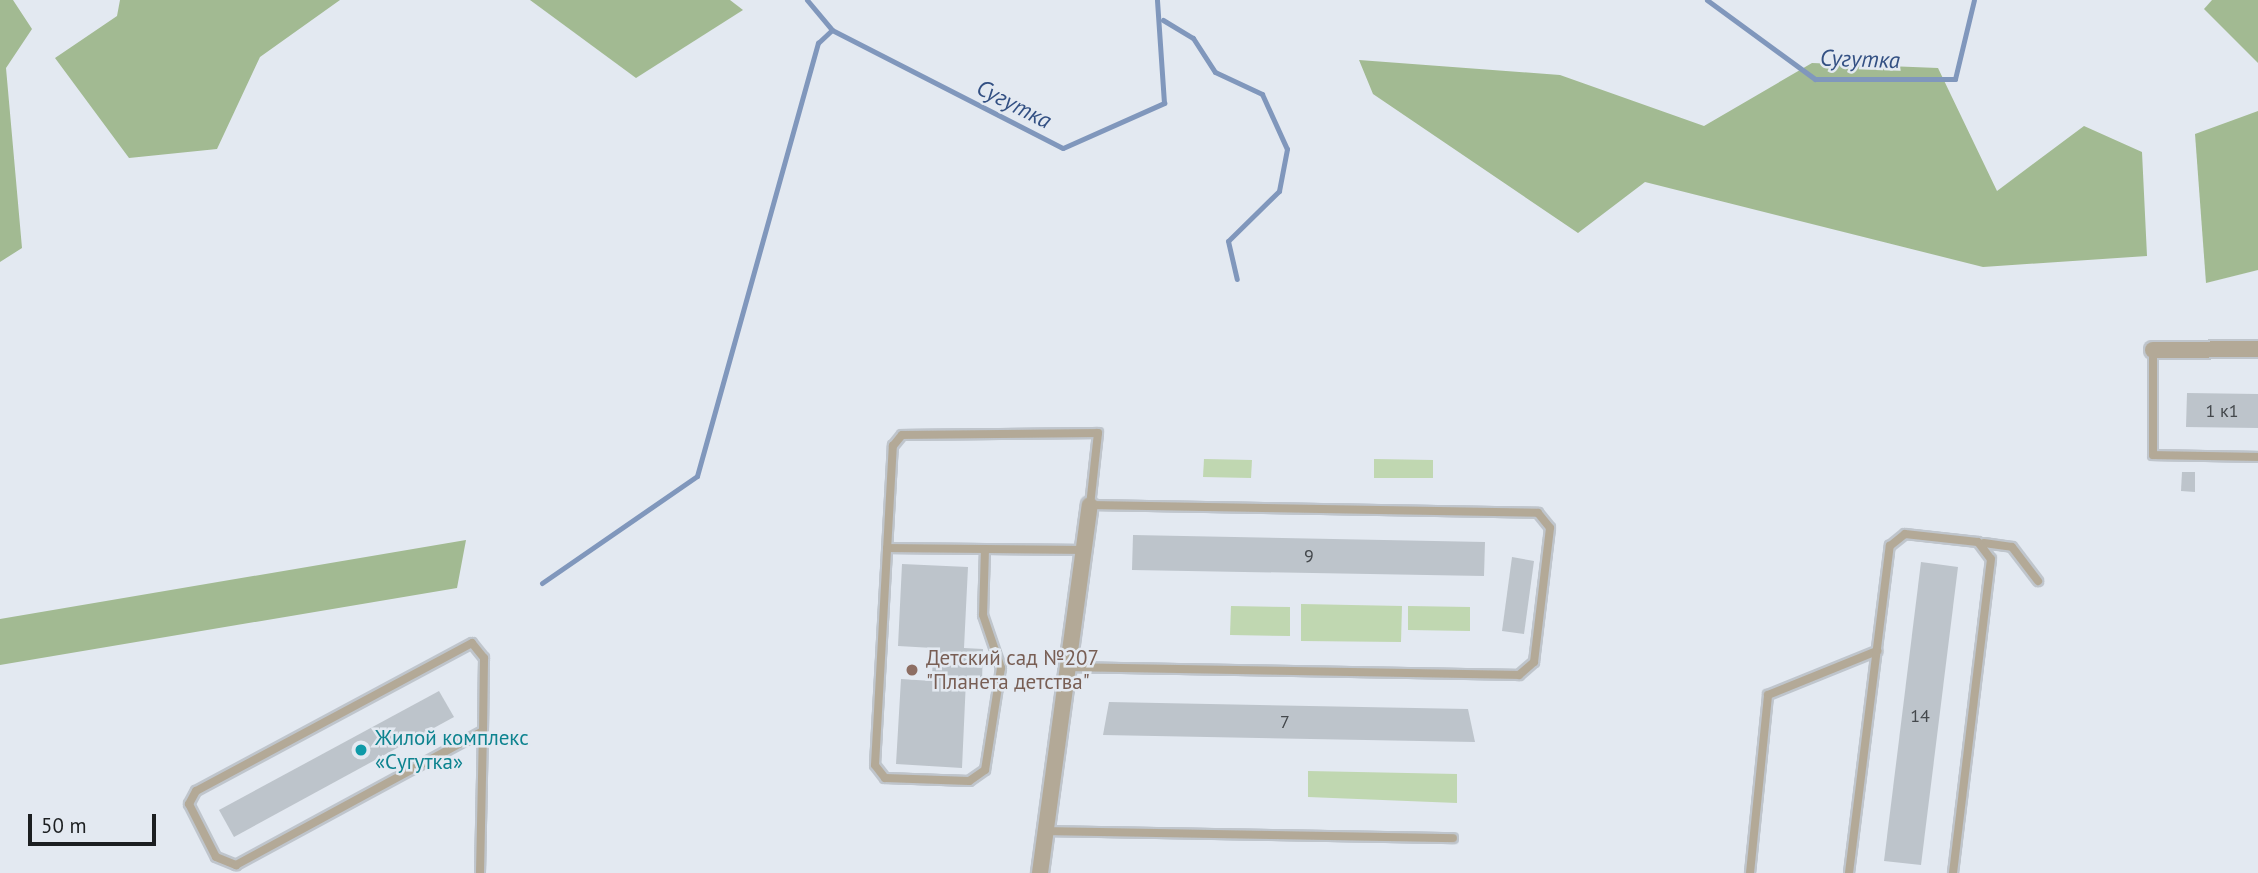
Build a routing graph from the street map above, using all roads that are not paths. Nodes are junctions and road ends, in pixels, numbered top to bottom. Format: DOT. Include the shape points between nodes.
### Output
graph roads {
  1 [pos="2258,349"];
  2 [pos="2153,350"];
  3 [pos="2258,457"];
  4 [pos="1090,505"];
  5 [pos="1978,542"];
  6 [pos="887,548"];
  7 [pos="985,549"];
  8 [pos="1083,550"];
  9 [pos="2038,581"];
  10 [pos="1877,651"];
  11 [pos="1068,667"];
  12 [pos="483,730"];
  13 [pos="1046,831"];
  14 [pos="1453,838"];
  15 [pos="480,873"];
  16 [pos="1040,873"];
  17 [pos="1750,873"];
  18 [pos="1849,873"];
  19 [pos="1952,873"];
  1 -- 2 [label="street"];
  2 -- 3 [label="lane" via="2153,455"];
  4 -- 6 [label="lane" via="1098,433 902,435 893,446"];
  4 -- 8 [label="street"];
  4 -- 11 [label="lane" via="1538,513 1551,535 1534,662 1519,675"];
  5 -- 9 [label="lane" via="2012,547"];
  5 -- 10 [label="lane" via="1912,534 1894,540"];
  5 -- 19 [label="lane" via="1991,559"];
  6 -- 7 [label="lane"];
  6 -- 7 [label="lane" via="875,765 891,780 970,781 985,770 987,729 1000,687 1001,658 983,615"];
  7 -- 8 [label="lane"];
  8 -- 11 [label="street"];
  10 -- 17 [label="lane" via="1768,695 1762,716"];
  10 -- 18 [label="lane"];
  11 -- 13 [label="street"];
  12 -- 12 [label="lane" via="484,658 472,643 196,791 189,804 216,857 236,864"];
  12 -- 15 [label="lane"];
  13 -- 14 [label="lane"];
  13 -- 16 [label="street"];
}
